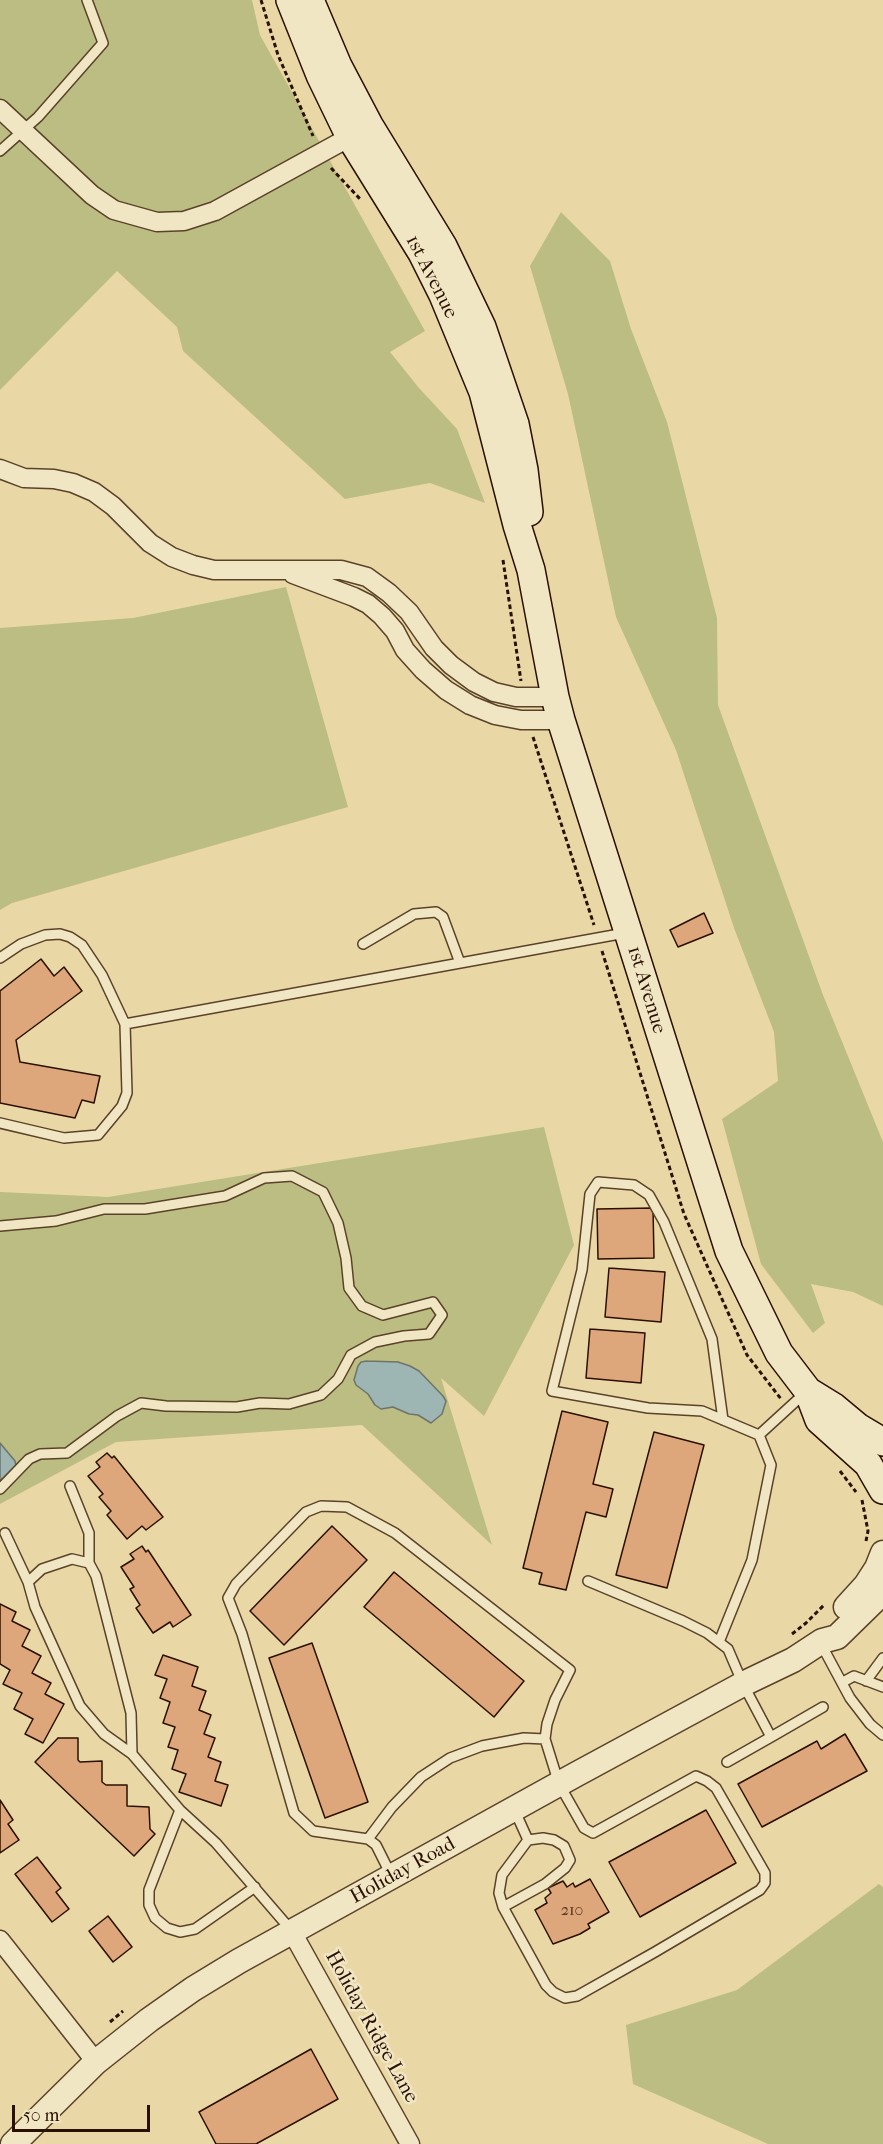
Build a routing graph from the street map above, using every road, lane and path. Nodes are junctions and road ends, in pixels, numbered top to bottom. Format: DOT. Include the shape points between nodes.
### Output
graph roads {
  1 [pos="87,0"];
  2 [pos="290,0"];
  3 [pos="310,0"];
  4 [pos="0,109"];
  5 [pos="24,131"];
  6 [pos="359,131"];
  7 [pos="0,151"];
  8 [pos="0,469"];
  9 [pos="558,708"];
  10 [pos="628,932"];
  11 [pos="363,944"];
  12 [pos="0,958"];
  13 [pos="460,963"];
  14 [pos="125,1024"];
  15 [pos="0,1123"];
  16 [pos="0,1226"];
  17 [pos="808,1391"];
  18 [pos="723,1420"];
  19 [pos="759,1435"];
  20 [pos="883,1442"];
  21 [pos="70,1486"];
  22 [pos="0,1489"];
  23 [pos="883,1490"];
  24 [pos="5,1533"];
  25 [pos="883,1553"];
  26 [pos="89,1563"];
  27 [pos="588,1581"];
  28 [pos="28,1582"];
  29 [pos="883,1592"];
  30 [pos="828,1601"];
  31 [pos="787,1637"];
  32 [pos="821,1641"];
  33 [pos="718,1642"];
  34 [pos="883,1659"];
  35 [pos="866,1681"];
  36 [pos="843,1682"];
  37 [pos="743,1684"];
  38 [pos="883,1687"];
  39 [pos="823,1707"];
  40 [pos="883,1734"];
  41 [pos="771,1737"];
  42 [pos="545,1739"];
  43 [pos="132,1754"];
  44 [pos="727,1762"];
  45 [pos="559,1784"];
  46 [pos="514,1809"];
  47 [pos="180,1810"];
  48 [pos="368,1839"];
  49 [pos="528,1840"];
  50 [pos="392,1877"];
  51 [pos="255,1887"];
  52 [pos="504,1907"];
  53 [pos="292,1932"];
  54 [pos="0,1940"];
  55 [pos="96,2062"];
  56 [pos="13,2144"];
  57 [pos="410,2144"];
  1 -- 5 [label="lane" via="103,43"];
  2 -- 6 [label="main road, 1st Avenue" via="320,75"];
  3 -- 6 [label="main road, 1st Avenue" via="338,66"];
  4 -- 5 [label="street"];
  5 -- 6 [label="street" via="92,195 114,210 157,222 184,220 215,211"];
  5 -- 7 [label="lane"];
  6 -- 9 [label="main road, 1st Avenue" via="443,246 482,327 502,382 524,470 531,570"];
  8 -- 9 [label="street" via="24,478 73,483 94,492 150,543 193,566 286,572 368,604 395,630 405,650 423,670 470,705 521,720"];
  9 -- 10 [label="main road, 1st Avenue"];
  10 -- 13 [label="lane"];
  10 -- 17 [label="main road, 1st Avenue" via="729,1251 778,1353"];
  11 -- 13 [label="lane" via="414,914 436,912 443,917"];
  12 -- 14 [label="lane" via="45,935 70,937 81,945 102,975"];
  13 -- 14 [label="lane"];
  14 -- 15 [label="lane" via="127,1093 122,1106 98,1135 64,1138"];
  16 -- 22 [label="lane" via="56,1221 104,1209 145,1209 225,1196 264,1178 292,1176 323,1192 338,1223 349,1288 362,1306 382,1315 433,1302 442,1315 429,1334 375,1342 351,1355 338,1379 321,1395 289,1404 237,1407 141,1403 68,1453 40,1454 28,1459"];
  17 -- 19 [label="lane"];
  17 -- 20 [label="main road, 1st Avenue"];
  17 -- 23 [label="main road, 1st Avenue" via="819,1420 868,1464"];
  18 -- 18 [label="lane" via="712,1339 664,1222 649,1195 634,1185 598,1182 590,1194 582,1270 552,1391 648,1408 702,1412"];
  18 -- 19 [label="lane"];
  19 -- 33 [label="lane" via="771,1465 752,1560"];
  21 -- 26 [label="lane" via="89,1533"];
  24 -- 28 [label="lane"];
  25 -- 32 [label="street, Holiday Road" via="866,1585 829,1626"];
  26 -- 28 [label="lane" via="72,1559 42,1569"];
  26 -- 43 [label="lane" via="96,1576 131,1713"];
  27 -- 33 [label="lane" via="683,1621"];
  28 -- 43 [label="lane" via="35,1607 80,1706 104,1734"];
  29 -- 32 [label="street, Holiday Road" via="837,1637"];
  30 -- 31 [label="path"];
  32 -- 36 [label="lane"];
  32 -- 37 [label="street, Holiday Road" via="793,1660"];
  33 -- 37 [label="lane" via="728,1649"];
  34 -- 35 [label="lane"];
  35 -- 36 [label="lane" via="854,1676"];
  35 -- 38 [label="lane"];
  36 -- 40 [label="lane" via="850,1698"];
  37 -- 41 [label="lane"];
  37 -- 45 [label="street, Holiday Road"];
  39 -- 41 [label="lane"];
  41 -- 44 [label="lane"];
  42 -- 45 [label="lane"];
  42 -- 48 [label="lane" via="524,1738 493,1744 450,1758 421,1777"];
  42 -- 48 [label="lane" via="555,1700 570,1670 395,1533 347,1507 321,1506 306,1512 236,1584 228,1598 294,1813 313,1831"];
  43 -- 47 [label="lane"];
  45 -- 46 [label="street, Holiday Road"];
  45 -- 52 [label="lane" via="584,1828 593,1833 696,1776 707,1781 716,1788 765,1873 765,1883 760,1890 655,1952 577,1996 565,1998 546,1985"];
  46 -- 49 [label="lane"];
  46 -- 50 [label="street, Holiday Road"];
  47 -- 51 [label="lane"];
  47 -- 51 [label="lane" via="149,1890 149,1905 155,1918 180,1932 195,1929"];
  48 -- 50 [label="lane" via="376,1845"];
  49 -- 52 [label="lane" via="502,1875 499,1893"];
  49 -- 52 [label="lane" via="554,1840 564,1846 570,1860 545,1884"];
  50 -- 53 [label="street, Holiday Road"];
  51 -- 53 [label="lane"];
  53 -- 55 [label="street, Holiday Road" via="193,1989"];
  53 -- 57 [label="street, Holiday Ridge Lane"];
  54 -- 55 [label="street"];
  55 -- 56 [label="street, Holiday Road"];
}
